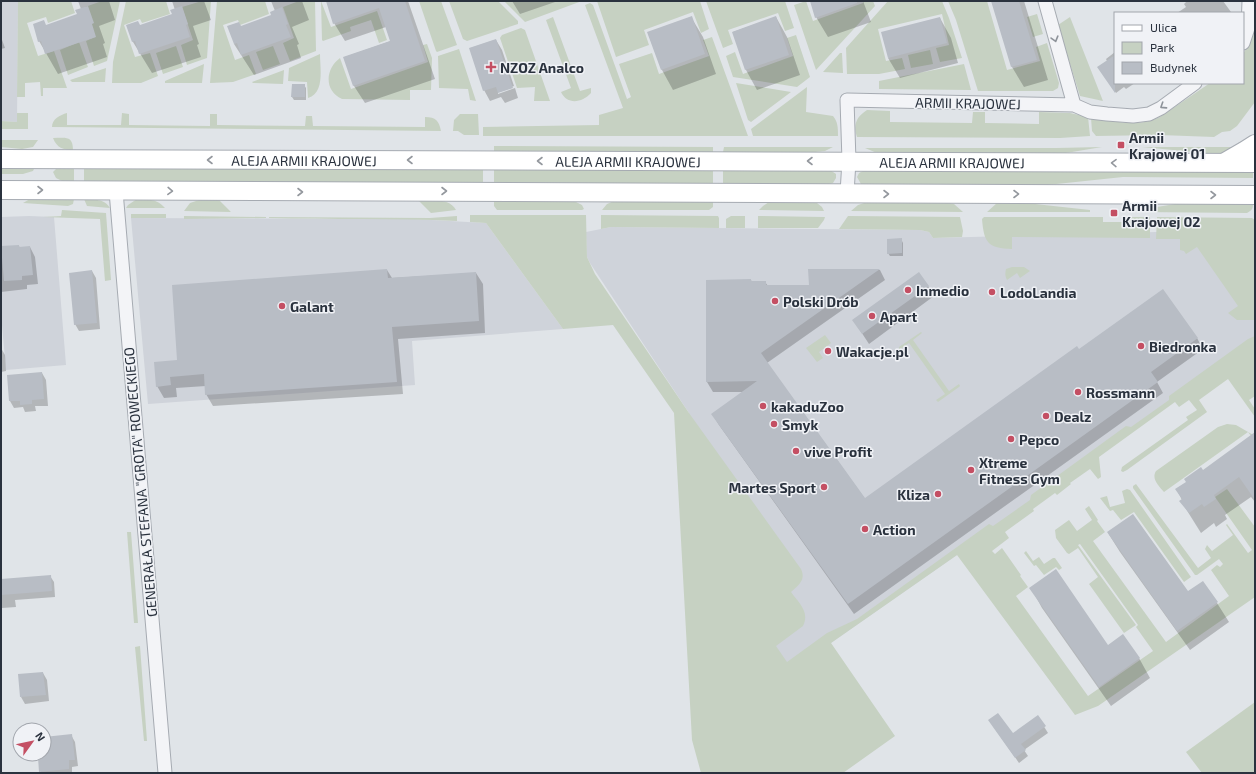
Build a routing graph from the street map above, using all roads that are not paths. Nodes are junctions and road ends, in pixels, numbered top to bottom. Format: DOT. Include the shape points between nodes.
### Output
graph roads {
  1 [pos="1044,1"];
  2 [pos="1249,1"];
  3 [pos="1244,40"];
  4 [pos="1194,84"];
  5 [pos="1074,105"];
  6 [pos="1255,144"];
  7 [pos="1,159"];
  8 [pos="849,161"];
  9 [pos="1223,163"];
  10 [pos="1255,163"];
  11 [pos="1,190"];
  12 [pos="116,191"];
  13 [pos="846,193"];
  14 [pos="1255,195"];
  15 [pos="165,773"];
  1 -- 5 [label="street, one-way"];
  2 -- 3 [label="street" via="1248,28"];
  4 -- 5 [label="street, one-way" via="1149,114 1133,116 1090,112"];
  5 -- 8 [label="street, ARMII KRAJOWEJ" via="847,100"];
  6 -- 9 [label="street"];
  8 -- 7 [label="street, ALEJA ARMII KRAJOWEJ, one-way"];
  9 -- 8 [label="street, ALEJA ARMII KRAJOWEJ, one-way"];
  8 -- 13 [label="street, ARMII KRAJOWEJ"];
  9 -- 10 [label="street, ALEJA ARMII KRAJOWEJ"];
  11 -- 12 [label="street, one-way"];
  12 -- 13 [label="street, one-way"];
  12 -- 15 [label="street, GENERAŁA STEFANA \"GROTA\" ROWECKIEGO"];
  13 -- 14 [label="street, one-way"];
}
